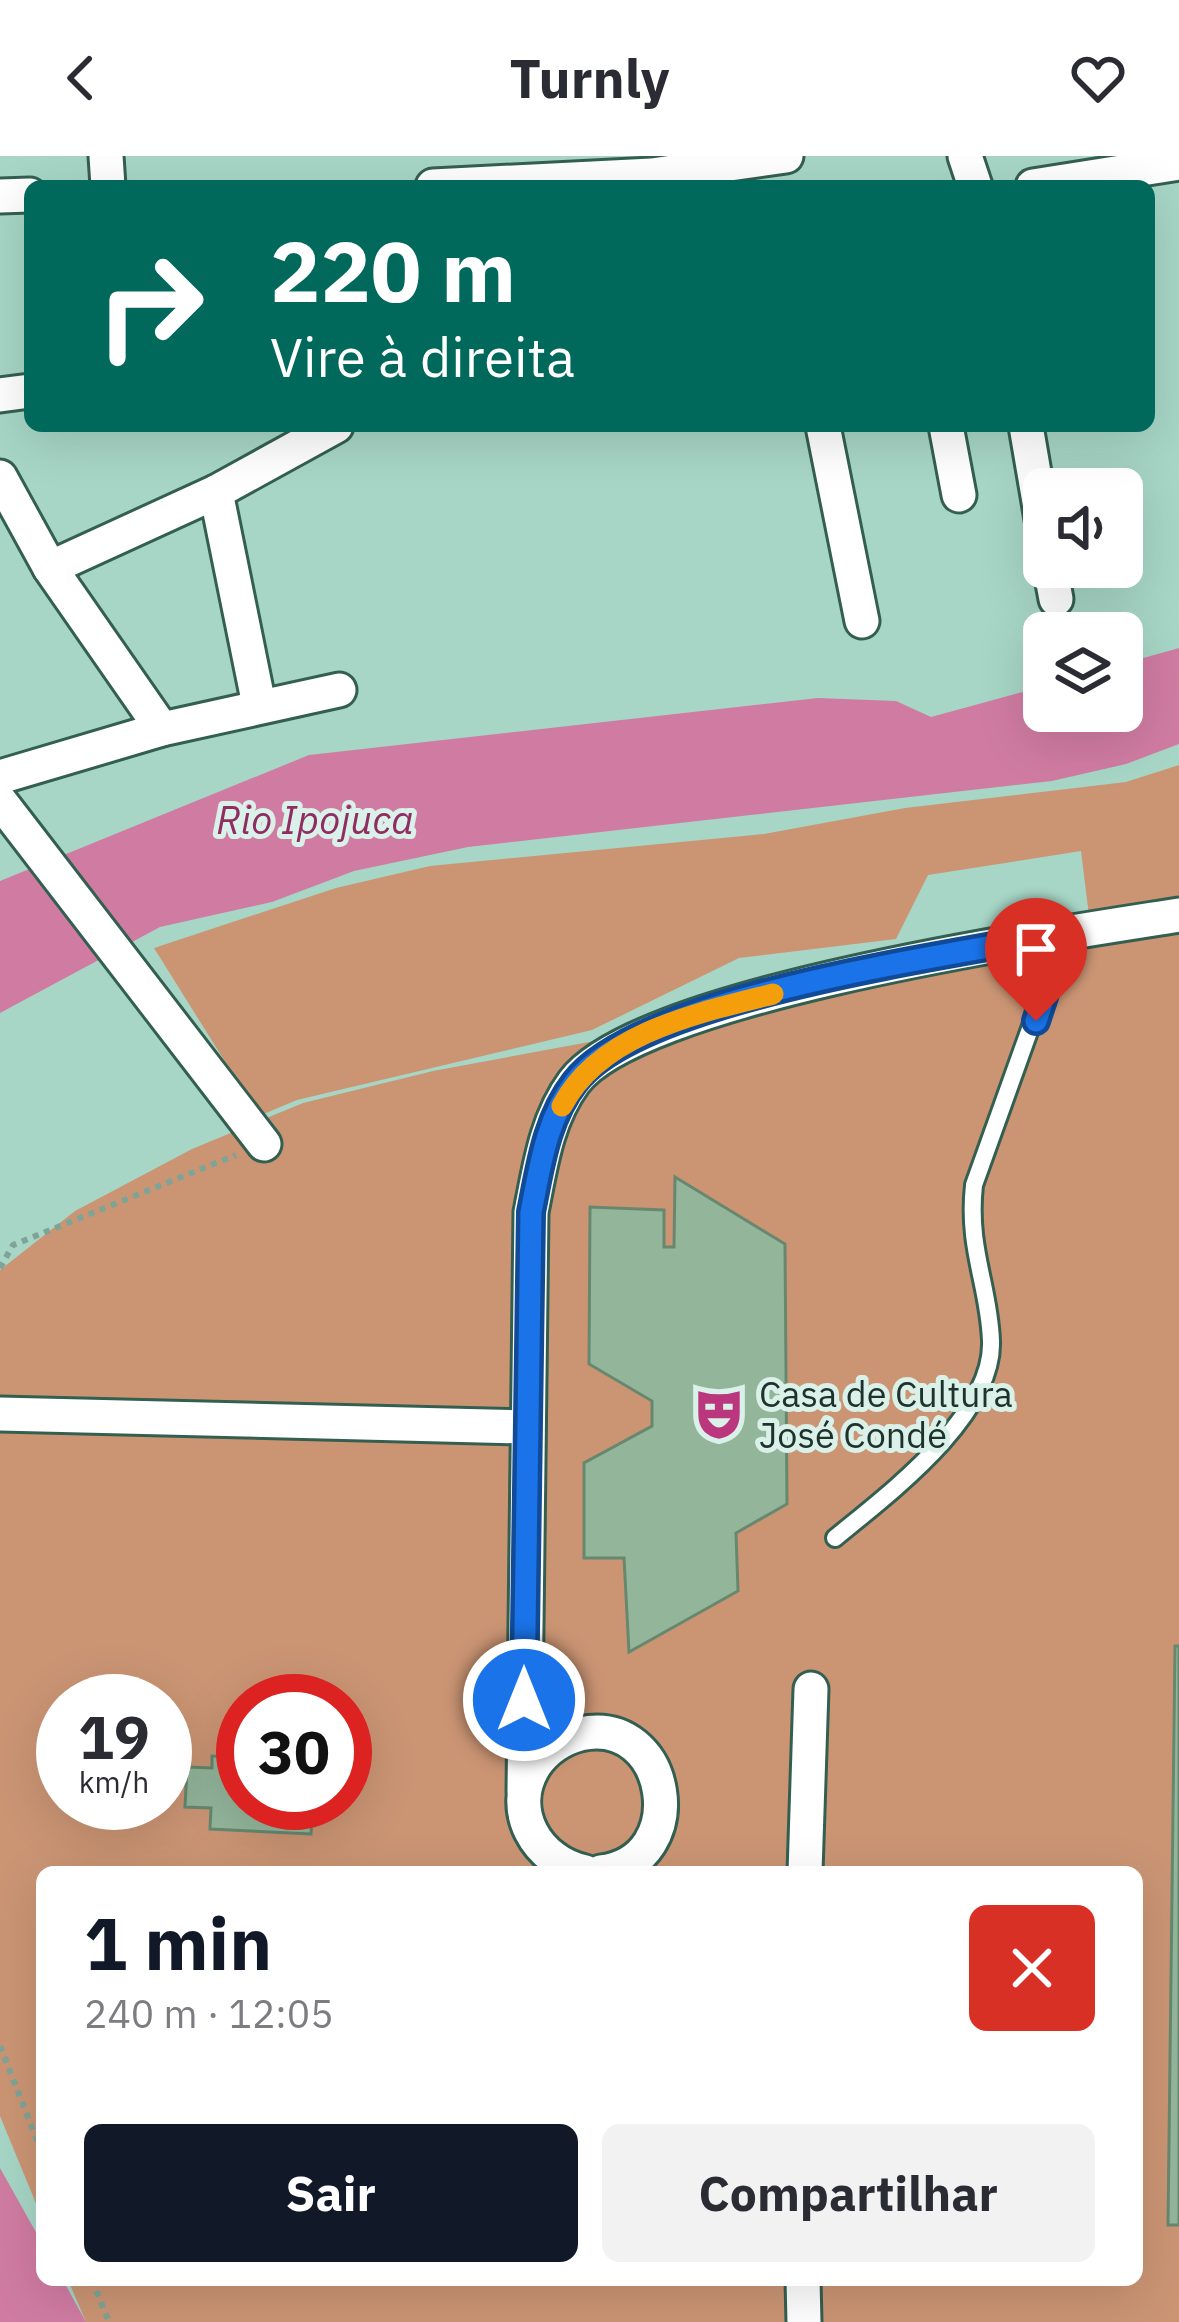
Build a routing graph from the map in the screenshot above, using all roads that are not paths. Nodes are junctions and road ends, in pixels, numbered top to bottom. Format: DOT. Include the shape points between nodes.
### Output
graph roads {
  1 [pos="786,156"];
  2 [pos="1179,163"];
  3 [pos="652,180"];
  4 [pos="1072,180"];
  5 [pos="325,432"];
  6 [pos="824,432"];
  7 [pos="947,432"];
  8 [pos="1027,432"];
  9 [pos="1033,468"];
  10 [pos="0,477"];
  11 [pos="216,492"];
  12 [pos="959,495"];
  13 [pos="50,568"];
  14 [pos="862,621"];
  15 [pos="339,690"];
  16 [pos="259,704"];
  17 [pos="162,729"];
  18 [pos="0,777"];
  19 [pos="0,801"];
  20 [pos="1179,915"];
  21 [pos="1065,933"];
  22 [pos="264,1144"];
  23 [pos="0,1414"];
  24 [pos="525,1427"];
  25 [pos="835,1538"];
  26 [pos="811,1689"];
  27 [pos="524,1791"];
  28 [pos="571,1866"];
  29 [pos="617,1866"];
  30 [pos="805,1866"];
  31 [pos="803,2286"];
  32 [pos="804,2322"];
  1 -- 3 [label="street"];
  2 -- 4 [label="street"];
  5 -- 11 [label="street"];
  6 -- 14 [label="street"];
  7 -- 12 [label="street"];
  8 -- 9 [label="street"];
  10 -- 13 [label="street"];
  11 -- 13 [label="street"];
  11 -- 16 [label="street"];
  13 -- 17 [label="street"];
  15 -- 16 [label="street"];
  16 -- 17 [label="street"];
  17 -- 18 [label="street"];
  19 -- 22 [label="street"];
  20 -- 21 [label="street"];
  21 -- 24 [label="street" via="723,1007 634,1038 576,1080 546,1138 531,1212"];
  21 -- 25 [label="lane" via="974,1186 970,1221 992,1343 981,1387 924,1465"];
  23 -- 24 [label="street"];
  24 -- 27 [label="street"];
  26 -- 30 [label="street"];
  27 -- 28 [label="street" via="532,1837"];
  27 -- 29 [label="street" via="545,1751 585,1733 608,1733 646,1756 663,1797 661,1820 652,1842"];
  31 -- 32 [label="street"];
}
